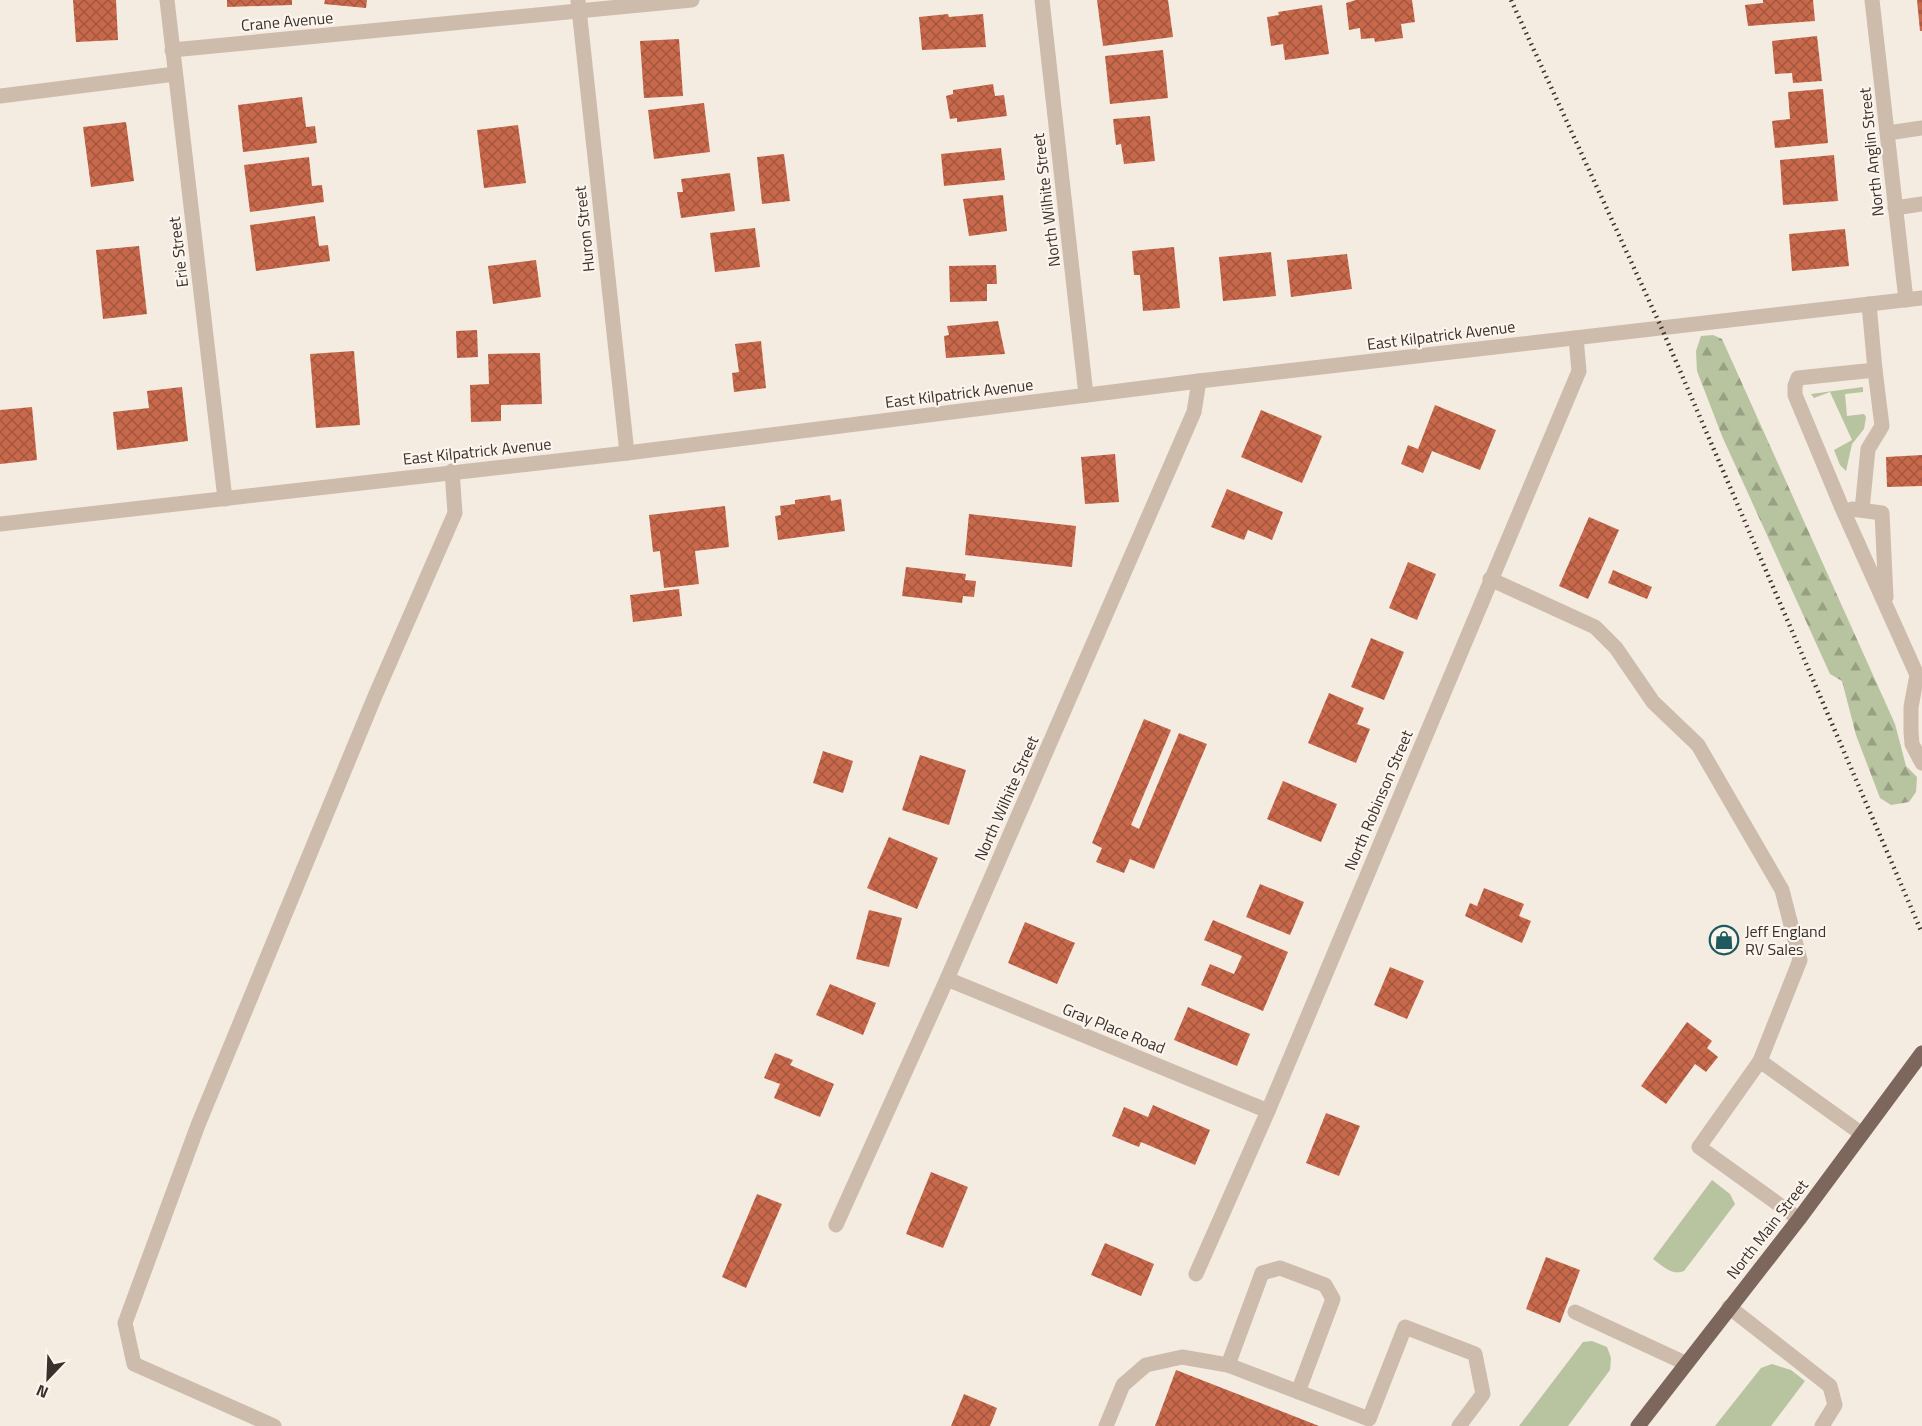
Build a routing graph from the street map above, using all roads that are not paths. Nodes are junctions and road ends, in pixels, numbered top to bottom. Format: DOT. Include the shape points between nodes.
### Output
graph roads {
  1 [pos="167,0"];
  2 [pos="692,0"];
  3 [pos="1042,0"];
  4 [pos="1872,0"];
  5 [pos="579,5"];
  6 [pos="172,50"];
  7 [pos="175,74"];
  8 [pos="0,96"];
  9 [pos="1922,128"];
  10 [pos="1888,133"];
  11 [pos="1922,204"];
  12 [pos="1895,208"];
  13 [pos="1914,299"];
  14 [pos="1869,304"];
  15 [pos="1576,338"];
  16 [pos="1875,370"];
  17 [pos="1198,381"];
  18 [pos="1086,395"];
  19 [pos="627,453"];
  20 [pos="452,471"];
  21 [pos="225,499"];
  22 [pos="1842,508"];
  23 [pos="1862,510"];
  24 [pos="0,524"];
  25 [pos="1490,579"];
  26 [pos="1886,606"];
  27 [pos="1922,763"];
  28 [pos="947,979"];
  29 [pos="1922,1053"];
  30 [pos="1760,1061"];
  31 [pos="1916,1068"];
  32 [pos="1268,1111"];
  33 [pos="1862,1134"];
  34 [pos="1798,1219"];
  35 [pos="836,1225"];
  36 [pos="1196,1274"];
  37 [pos="1728,1307"];
  38 [pos="1575,1312"];
  39 [pos="1685,1364"];
  40 [pos="1228,1365"];
  41 [pos="1299,1392"];
  42 [pos="1374,1422"];
  43 [pos="1641,1425"];
  44 [pos="274,1426"];
  45 [pos="1106,1426"];
  46 [pos="1459,1426"];
  47 [pos="1822,1426"];
  1 -- 6 [label="street, Erie Street"];
  2 -- 5 [label="street, Crane Avenue"];
  3 -- 18 [label="street, North Wilhite Street"];
  4 -- 10 [label="street, North Anglin Street"];
  5 -- 6 [label="street, Crane Avenue"];
  5 -- 19 [label="street, Huron Street"];
  6 -- 7 [label="street, Erie Street"];
  7 -- 8 [label="street"];
  7 -- 21 [label="street, Erie Street"];
  9 -- 10 [label="street"];
  10 -- 12 [label="street, North Anglin Street"];
  11 -- 12 [label="street"];
  12 -- 13 [label="street, North Anglin Street"];
  13 -- 14 [label="street, East Kilpatrick Avenue"];
  14 -- 15 [label="street, East Kilpatrick Avenue"];
  14 -- 16 [label="street"];
  15 -- 17 [label="street, East Kilpatrick Avenue"];
  15 -- 25 [label="street, North Robinson Street" via="1579,371"];
  16 -- 22 [label="street" via="1798,378 1795,386"];
  16 -- 23 [label="street" via="1882,426 1868,449"];
  17 -- 18 [label="street, East Kilpatrick Avenue"];
  17 -- 28 [label="street, North Wilhite Street" via="1194,412"];
  18 -- 19 [label="street, East Kilpatrick Avenue"];
  19 -- 20 [label="street, East Kilpatrick Avenue"];
  20 -- 21 [label="street, East Kilpatrick Avenue"];
  20 -- 44 [label="street" via="455,513 198,1125 125,1323 134,1364"];
  21 -- 24 [label="street, East Kilpatrick Avenue"];
  22 -- 23 [label="street"];
  22 -- 26 [label="street"];
  23 -- 26 [label="street" via="1882,513"];
  25 -- 30 [label="street" via="1595,627 1616,648 1653,702 1698,745 1782,890 1800,960"];
  25 -- 32 [label="street, North Robinson Street"];
  26 -- 27 [label="street" via="1917,675 1911,732 1912,744"];
  28 -- 32 [label="street, Gray Place Road"];
  28 -- 35 [label="street, North Wilhite Street"];
  29 -- 31 [label="main road, North Main Street"];
  30 -- 33 [label="street"];
  30 -- 34 [label="street" via="1699,1148"];
  31 -- 33 [label="main road, North Main Street"];
  32 -- 36 [label="street, North Robinson Street"];
  33 -- 34 [label="main road, North Main Street"];
  34 -- 37 [label="main road, North Main Street"];
  37 -- 39 [label="main road, North Main Street"];
  37 -- 47 [label="street" via="1830,1386 1835,1405"];
  38 -- 39 [label="street"];
  39 -- 43 [label="main road, North Main Street"];
  40 -- 41 [label="street"];
  40 -- 41 [label="street" via="1262,1273 1280,1268 1325,1285 1334,1299"];
  40 -- 45 [label="street" via="1182,1357 1146,1365 1123,1385"];
  41 -- 42 [label="street"];
  42 -- 46 [label="street" via="1405,1327 1475,1354 1483,1394"];
}
